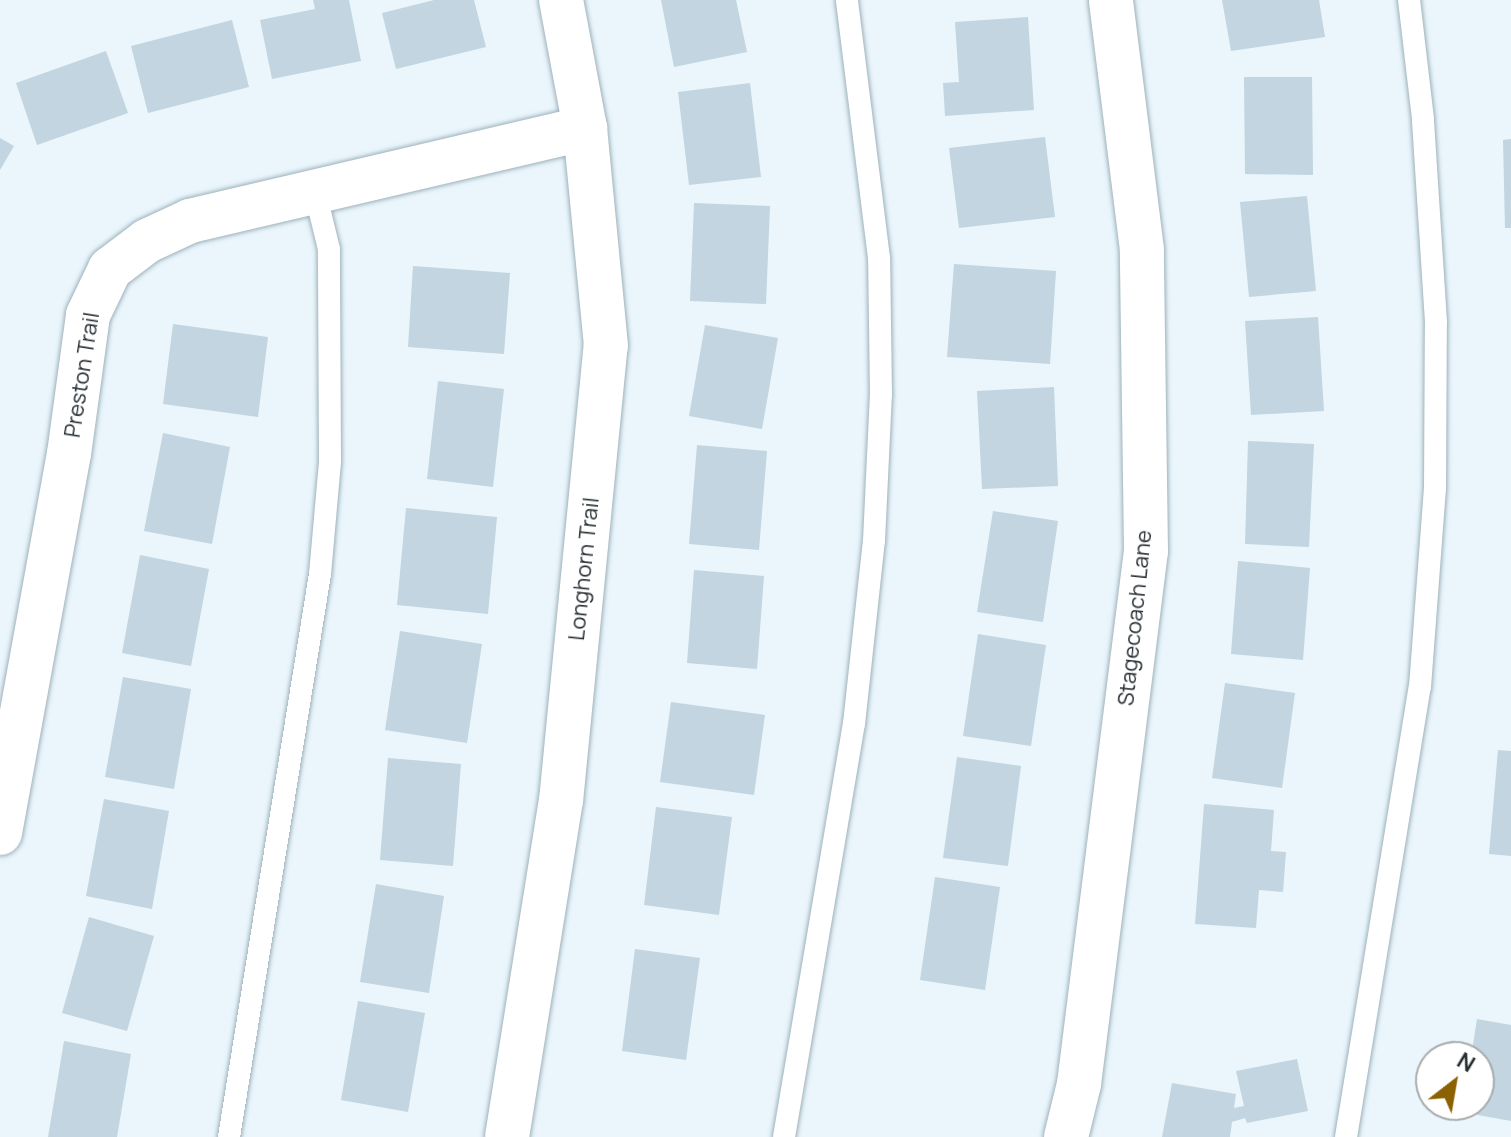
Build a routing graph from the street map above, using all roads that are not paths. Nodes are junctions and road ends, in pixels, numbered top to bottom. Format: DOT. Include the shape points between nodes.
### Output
graph roads {
  1 [pos="561,0"];
  2 [pos="847,0"];
  3 [pos="1111,0"];
  4 [pos="1409,0"];
  5 [pos="585,128"];
  6 [pos="315,192"];
  7 [pos="0,833"];
  8 [pos="229,1137"];
  9 [pos="507,1137"];
  10 [pos="784,1137"];
  11 [pos="1066,1137"];
  12 [pos="1346,1137"];
  1 -- 5 [label="street, Longhorn Trail"];
  2 -- 10 [label="lane" via="879,258 881,395 874,541 854,724"];
  3 -- 11 [label="street, Stagecoach Lane" via="1142,250 1146,551 1079,1084"];
  4 -- 12 [label="lane" via="1423,119 1436,322 1435,489 1420,687"];
  5 -- 6 [label="street, Preston Trail"];
  5 -- 9 [label="street, Longhorn Trail" via="606,346 561,801"];
  6 -- 7 [label="street, Preston Trail" via="190,221 147,241 110,269 88,315 67,469"];
  6 -- 8 [label="lane" via="329,249 331,398 320,574"];
}
